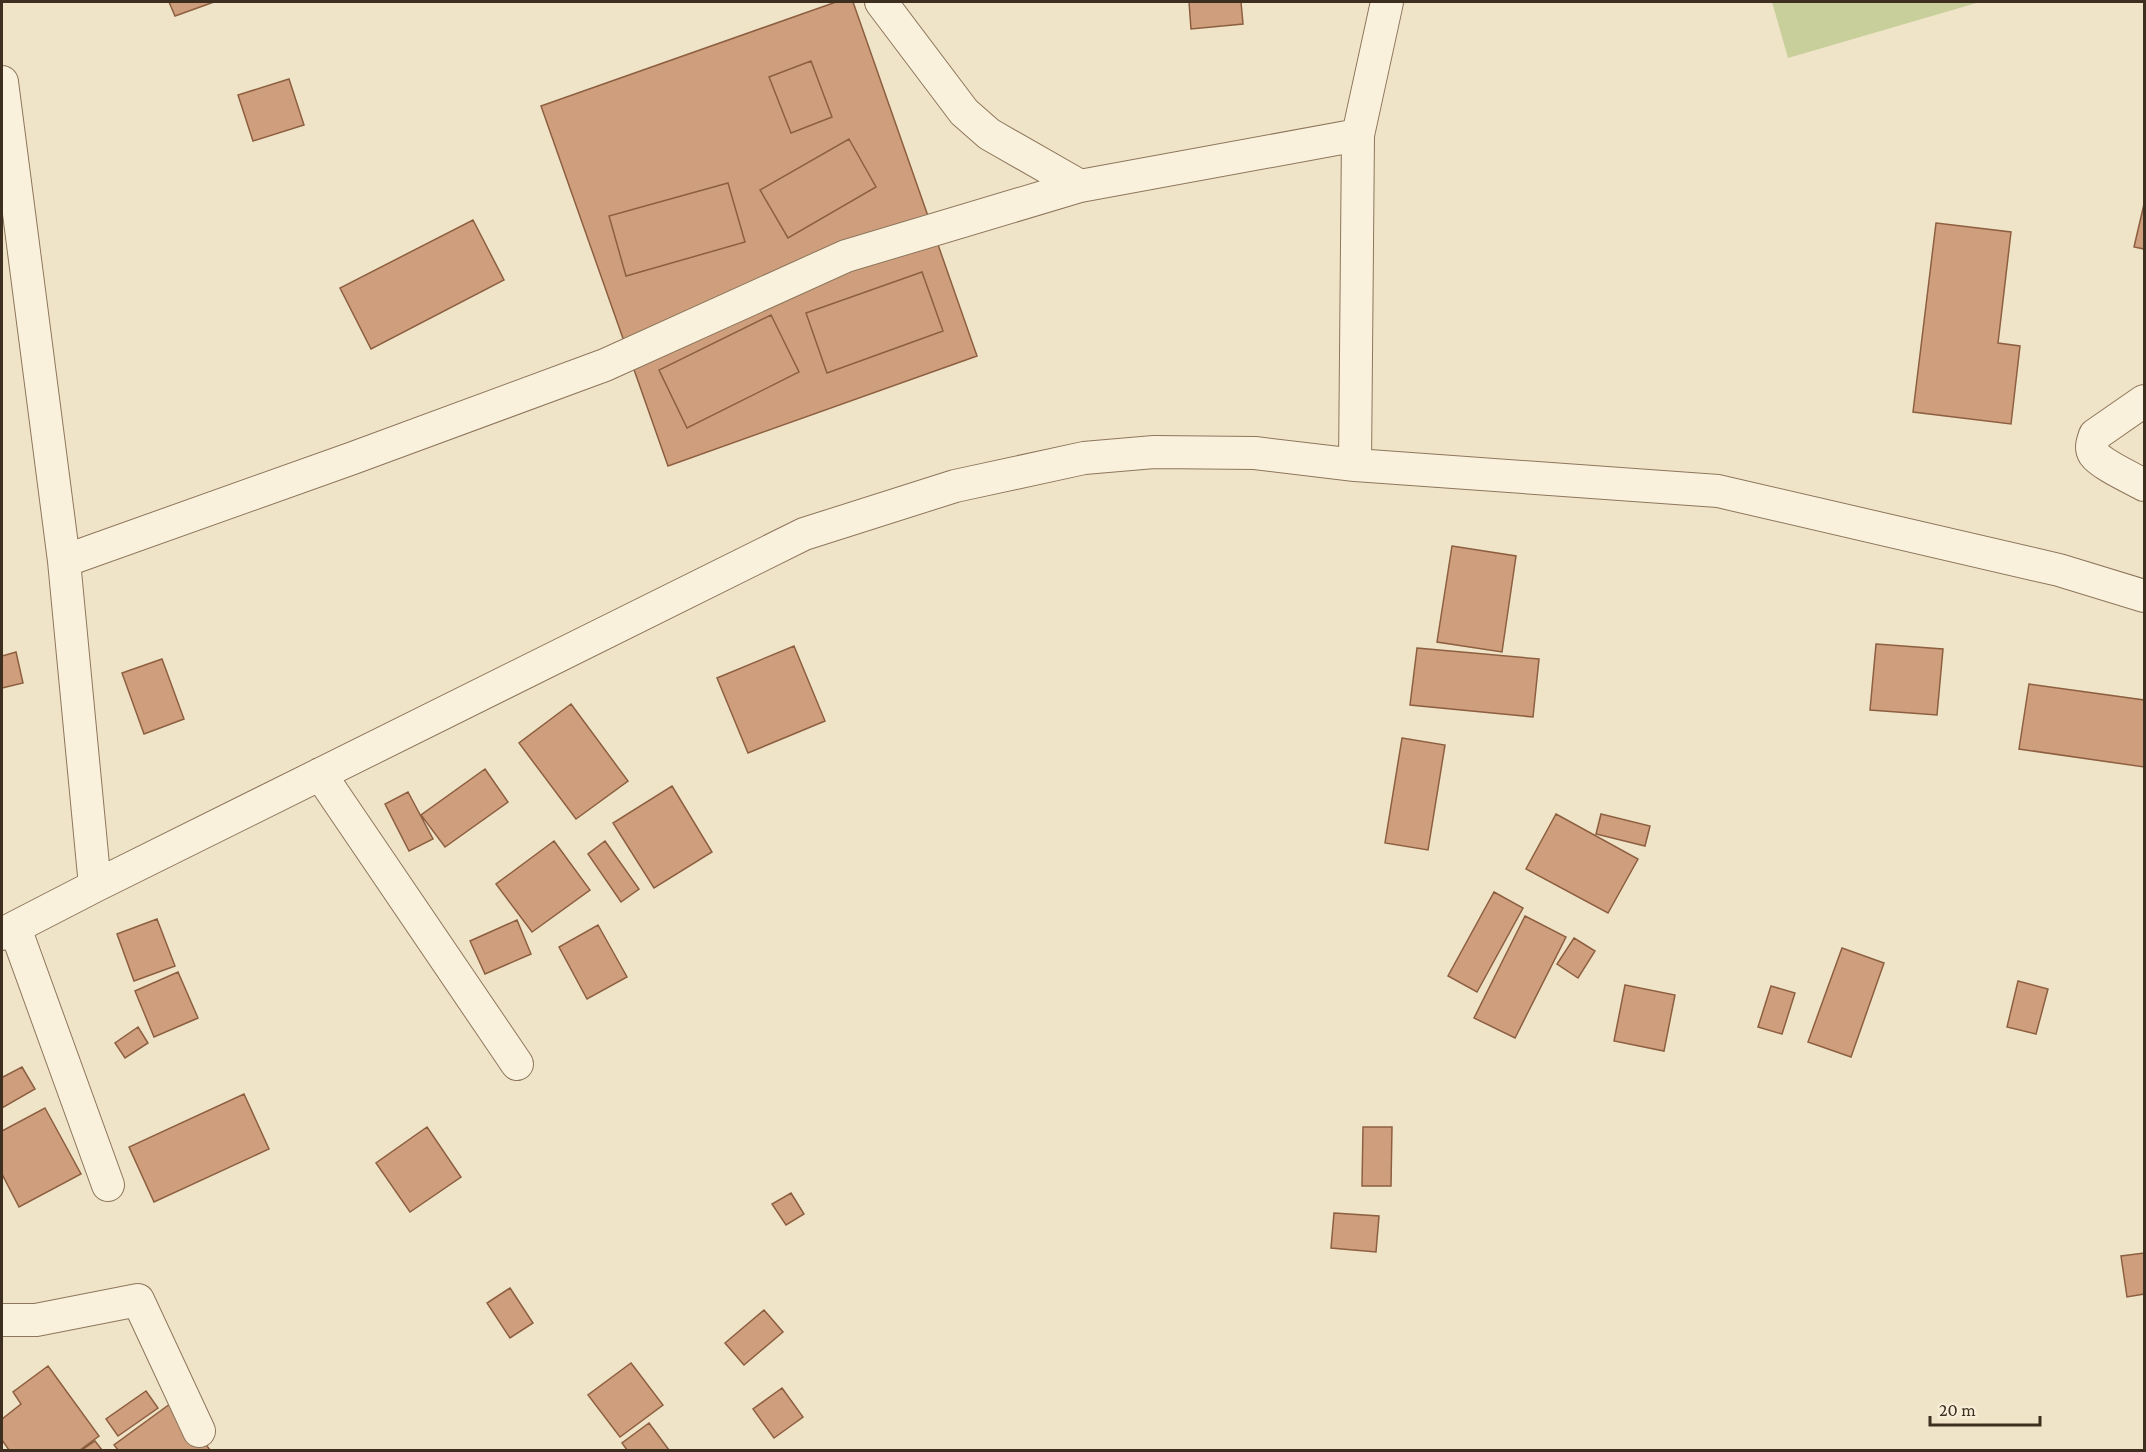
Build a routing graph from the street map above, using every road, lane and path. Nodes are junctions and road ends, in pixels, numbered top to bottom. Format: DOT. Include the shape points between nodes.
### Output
graph roads {
  1 [pos="882,2"];
  2 [pos="1387,2"];
  3 [pos="2,82"];
  4 [pos="1358,135"];
  5 [pos="1080,186"];
  6 [pos="2145,401"];
  7 [pos="1355,465"];
  8 [pos="2145,485"];
  9 [pos="64,561"];
  10 [pos="2145,596"];
  11 [pos="320,774"];
  12 [pos="95,886"];
  13 [pos="8,931"];
  14 [pos="517,1064"];
  15 [pos="108,1185"];
  16 [pos="2,1320"];
  17 [pos="199,1431"];
  1 -- 5 [label="street" via="964,112 989,134"];
  2 -- 4 [label="street"];
  3 -- 9 [label="street"];
  4 -- 5 [label="street"];
  4 -- 7 [label="street"];
  5 -- 9 [label="street" via="846,256 605,365"];
  6 -- 8 [label="street" via="2095,435 2092,444 2103,462"];
  7 -- 10 [label="street" via="1718,491 2059,570"];
  7 -- 11 [label="street" via="1255,453 1154,452 1084,458 955,486 804,534"];
  9 -- 12 [label="street"];
  11 -- 12 [label="street"];
  11 -- 14 [label="street"];
  12 -- 13 [label="street"];
  13 -- 15 [label="street"];
  16 -- 17 [label="street" via="36,1320 138,1300"];
}
